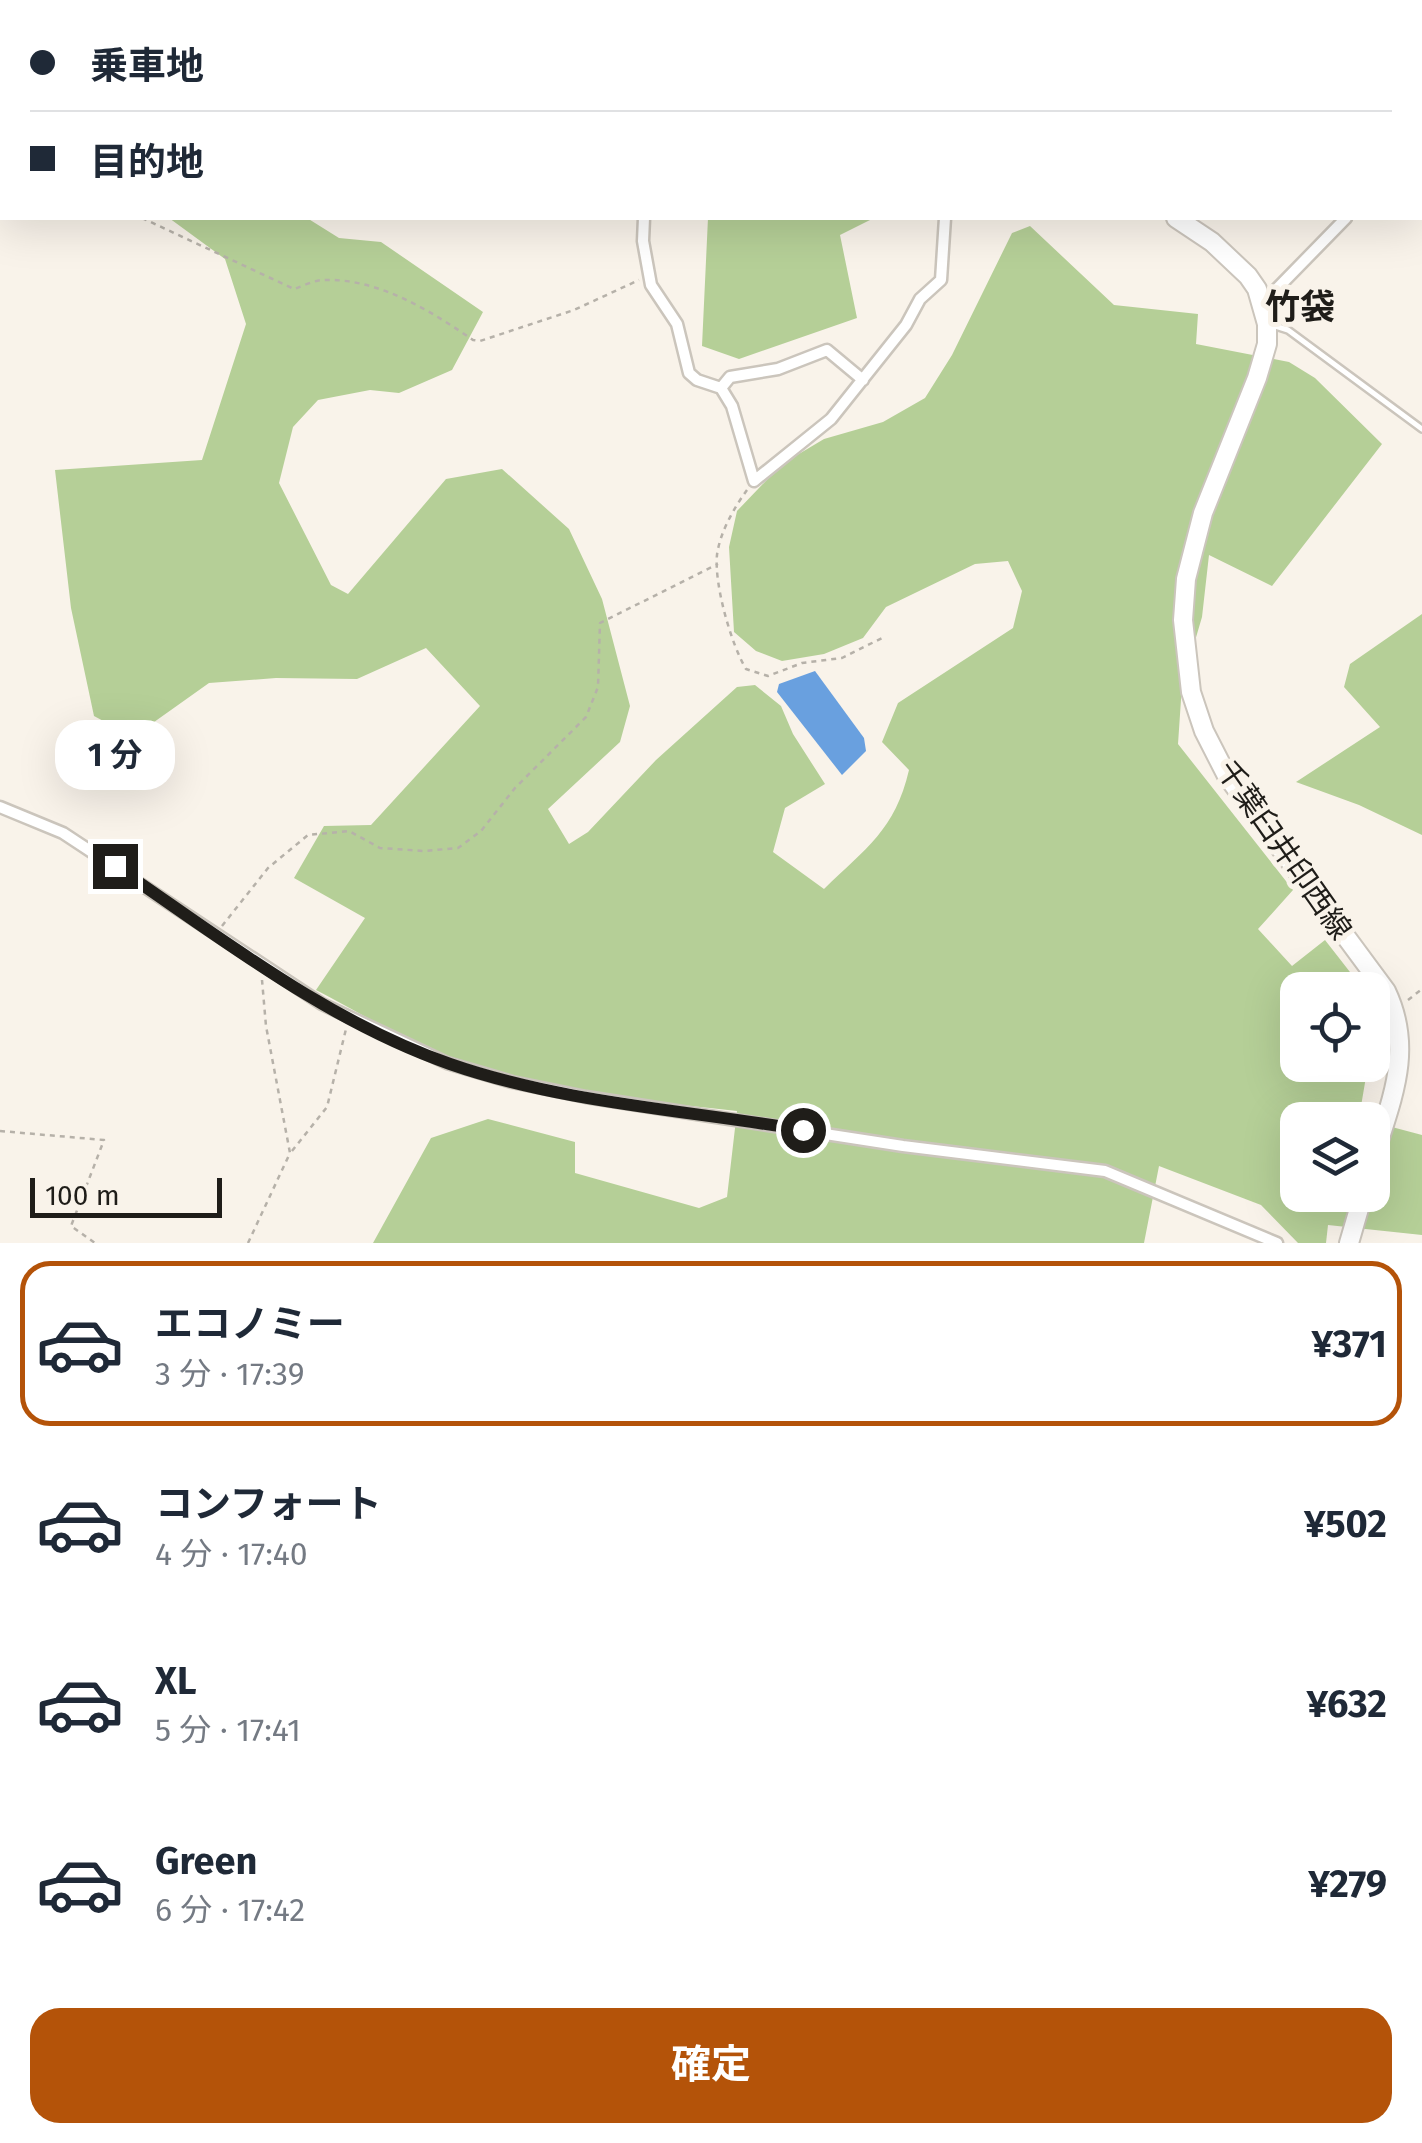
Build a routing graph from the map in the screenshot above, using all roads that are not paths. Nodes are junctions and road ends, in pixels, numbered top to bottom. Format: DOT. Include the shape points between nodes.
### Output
graph roads {
  1 [pos="644,220"];
  2 [pos="944,220"];
  3 [pos="1179,220"];
  4 [pos="1344,220"];
  5 [pos="1262,304"];
  6 [pos="1266,324"];
  7 [pos="863,380"];
  8 [pos="722,388"];
  9 [pos="1422,430"];
  10 [pos="0,807"];
  11 [pos="1390,1102"];
  12 [pos="1358,1212"];
  13 [pos="1277,1243"];
  14 [pos="1349,1243"];
  1 -- 8 [label="street" via="651,285 677,324 689,373"];
  2 -- 7 [label="street" via="941,280"];
  3 -- 5 [label="main road, 千葉臼井印西線" via="1236,262"];
  4 -- 5 [label="street"];
  5 -- 6 [label="main road, 千葉臼井印西線"];
  6 -- 9 [label="lane" via="1288,330"];
  6 -- 11 [label="main road, 千葉臼井印西線" via="1257,378 1203,513 1186,579 1191,692 1227,776 1386,992 1402,1041"];
  7 -- 8 [label="street" via="827,350 730,378"];
  7 -- 8 [label="street" via="832,419 754,481"];
  10 -- 13 [label="street" via="63,833 348,1018 446,1063 512,1082 886,1144 1105,1171"];
  12 -- 14 [label="main road"];
}
